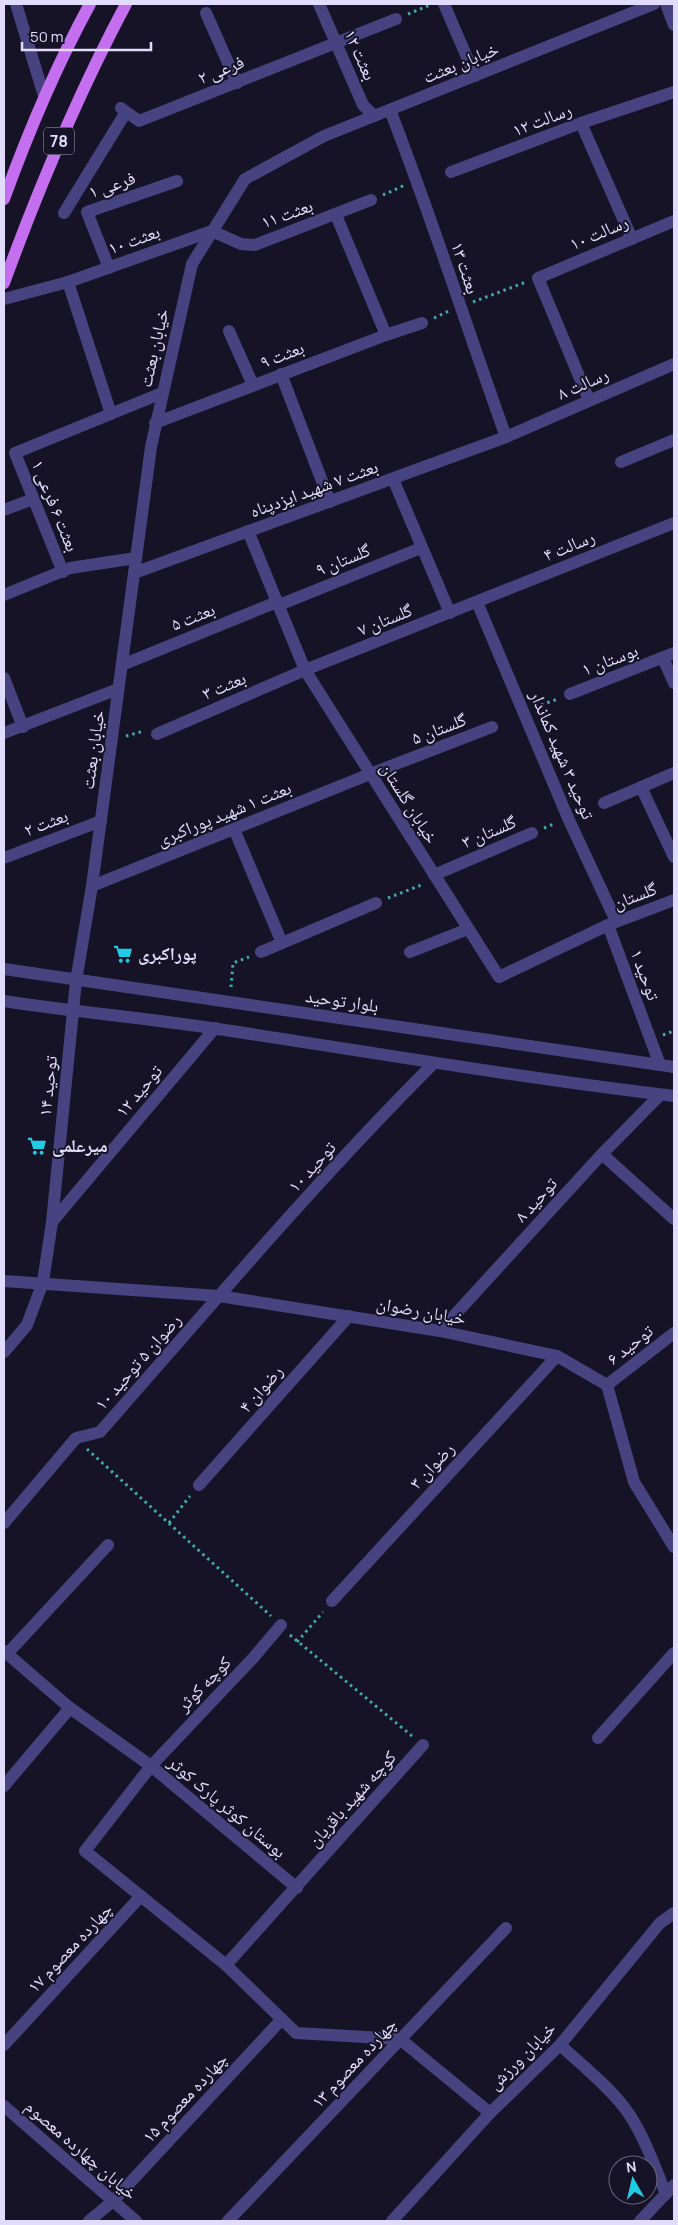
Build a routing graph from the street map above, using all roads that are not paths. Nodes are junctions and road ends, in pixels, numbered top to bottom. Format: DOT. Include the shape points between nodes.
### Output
graph roads {
  1 [pos="16,4"];
  2 [pos="90,4"];
  3 [pos="126,4"];
  4 [pos="319,4"];
  5 [pos="444,4"];
  6 [pos="654,4"];
  7 [pos="206,13"];
  8 [pos="396,19"];
  9 [pos="336,44"];
  10 [pos="475,76"];
  11 [pos="237,82"];
  12 [pos="674,92"];
  13 [pos="44,96"];
  14 [pos="390,110"];
  15 [pos="374,116"];
  16 [pos="581,123"];
  17 [pos="451,172"];
  18 [pos="177,181"];
  19 [pos="4,199"];
  20 [pos="371,200"];
  21 [pos="64,213"];
  22 [pos="336,215"];
  23 [pos="674,221"];
  24 [pos="212,231"];
  25 [pos="632,238"];
  26 [pos="109,268"];
  27 [pos="68,282"];
  28 [pos="4,283"];
  29 [pos="4,300"];
  30 [pos="422,323"];
  31 [pos="229,331"];
  32 [pos="386,335"];
  33 [pos="674,364"];
  34 [pos="281,374"];
  35 [pos="253,385"];
  36 [pos="162,393"];
  37 [pos="589,400"];
  38 [pos="111,414"];
  39 [pos="155,423"];
  40 [pos="506,437"];
  41 [pos="674,440"];
  42 [pos="621,462"];
  43 [pos="393,478"];
  44 [pos="33,498"];
  45 [pos="330,502"];
  46 [pos="4,510"];
  47 [pos="674,523"];
  48 [pos="248,532"];
  49 [pos="421,548"];
  50 [pos="136,558"];
  51 [pos="67,570"];
  52 [pos="134,573"];
  53 [pos="4,594"];
  54 [pos="477,602"];
  55 [pos="278,604"];
  56 [pos="450,613"];
  57 [pos="668,656"];
  58 [pos="122,665"];
  59 [pos="305,670"];
  60 [pos="4,678"];
  61 [pos="674,683"];
  62 [pos="118,689"];
  63 [pos="570,694"];
  64 [pos="23,726"];
  65 [pos="492,727"];
  66 [pos="4,733"];
  67 [pos="157,734"];
  68 [pos="674,773"];
  69 [pos="370,774"];
  70 [pos="641,787"];
  71 [pos="604,803"];
  72 [pos="101,821"];
  73 [pos="234,829"];
  74 [pos="532,833"];
  75 [pos="674,857"];
  76 [pos="4,858"];
  77 [pos="435,877"];
  78 [pos="92,886"];
  79 [pos="674,900"];
  80 [pos="376,903"];
  81 [pos="612,923"];
  82 [pos="468,929"];
  83 [pos="282,943"];
  84 [pos="262,952"];
  85 [pos="410,952"];
  86 [pos="4,969"];
  87 [pos="76,981"];
  88 [pos="4,1001"];
  89 [pos="74,1012"];
  90 [pos="215,1028"];
  91 [pos="433,1064"];
  92 [pos="660,1065"];
  93 [pos="674,1067"];
  94 [pos="660,1094"];
  95 [pos="674,1096"];
  96 [pos="602,1154"];
  97 [pos="674,1219"];
  98 [pos="52,1222"];
  99 [pos="4,1281"];
  100 [pos="43,1282"];
  101 [pos="219,1296"];
  102 [pos="349,1316"];
  103 [pos="440,1331"];
  104 [pos="674,1333"];
  105 [pos="4,1352"];
  106 [pos="557,1356"];
  107 [pos="607,1385"];
  108 [pos="199,1485"];
  109 [pos="4,1523"];
  110 [pos="108,1545"];
  111 [pos="674,1547"];
  112 [pos="332,1601"];
  113 [pos="281,1625"];
  114 [pos="5,1653"];
  115 [pos="674,1653"];
  116 [pos="70,1708"];
  117 [pos="598,1738"];
  118 [pos="424,1745"];
  119 [pos="151,1766"];
  120 [pos="4,1786"];
  121 [pos="296,1888"];
  122 [pos="141,1896"];
  123 [pos="674,1913"];
  124 [pos="506,1928"];
  125 [pos="226,1965"];
  126 [pos="282,2020"];
  127 [pos="400,2039"];
  128 [pos="4,2045"];
  129 [pos="560,2045"];
  130 [pos="5,2108"];
  131 [pos="490,2113"];
  132 [pos="670,2189"];
  133 [pos="113,2201"];
  134 [pos="645,2219"];
  135 [pos="89,2221"];
  136 [pos="136,2221"];
  137 [pos="228,2221"];
  138 [pos="392,2221"];
  1 -- 13 [label="street"];
  2 -- 13 [label="main road, 78"];
  3 -- 28 [label="main road, 78" via="92,67 58,144"];
  4 -- 9 [label="street, بعثت ۱۲"];
  5 -- 10 [label="street"];
  6 -- 10 [label="street, خیابان بعثت"];
  7 -- 11 [label="street"];
  8 -- 9 [label="street, فرعی ۲"];
  9 -- 11 [label="street, فرعی ۲"];
  9 -- 15 [label="street, بعثت ۱۲" via="363,105"];
  10 -- 14 [label="street, خیابان بعثت"];
  11 -- 21 [label="street, فرعی ۲" via="139,121 124,110"];
  12 -- 16 [label="street, رسالت ۱۲"];
  13 -- 19 [label="main road, 78"];
  14 -- 15 [label="street, خیابان بعثت"];
  14 -- 40 [label="street, بعثت ۱۳"];
  15 -- 24 [label="street, خیابان بعثت" via="324,136 245,179"];
  16 -- 17 [label="street, رسالت ۱۲"];
  16 -- 25 [label="street"];
  18 -- 26 [label="street, فرعی ۱" via="87,212"];
  20 -- 22 [label="street"];
  22 -- 24 [label="street, بعثت ۱۱" via="255,244 241,244"];
  22 -- 32 [label="street, بعثت ۱۱"];
  23 -- 25 [label="street, رسالت ۱۰"];
  24 -- 26 [label="street, بعثت ۱۰"];
  24 -- 36 [label="street, خیابان بعثت" via="192,264"];
  25 -- 37 [label="street, رسالت ۱۰" via="538,278"];
  26 -- 27 [label="street, بعثت ۱۰"];
  27 -- 29 [label="street, بعثت ۱۰"];
  27 -- 38 [label="street"];
  30 -- 32 [label="street, بعثت ۹"];
  31 -- 35 [label="street"];
  32 -- 34 [label="street, بعثت ۹"];
  33 -- 37 [label="street, رسالت ۸"];
  34 -- 35 [label="street, بعثت ۹"];
  34 -- 45 [label="street"];
  35 -- 39 [label="street, بعثت ۹"];
  36 -- 38 [label="street"];
  36 -- 39 [label="street, خیابان بعثت"];
  37 -- 40 [label="street, رسالت ۸"];
  38 -- 44 [label="street, بعثت ۶ فرعی ۱" via="15,453"];
  39 -- 50 [label="street, خیابان بعثت"];
  40 -- 43 [label="street, بعثت ۷ شهید ایزدپناه"];
  41 -- 42 [label="street"];
  43 -- 45 [label="street, بعثت ۷ شهید ایزدپناه"];
  43 -- 49 [label="street"];
  44 -- 46 [label="street"];
  44 -- 51 [label="street, بعثت ۶ فرعی ۱"];
  45 -- 48 [label="street, بعثت ۷ شهید ایزدپناه"];
  47 -- 54 [label="street, رسالت ۴"];
  48 -- 52 [label="street, بعثت ۷ شهید ایزدپناه"];
  48 -- 55 [label="street, خیابان گلستان"];
  49 -- 55 [label="street, گلستان ۹"];
  49 -- 56 [label="street"];
  50 -- 51 [label="street"];
  50 -- 52 [label="street, خیابان بعثت"];
  51 -- 53 [label="street"];
  52 -- 58 [label="street, خیابان بعثت"];
  54 -- 56 [label="street, گلستان ۷"];
  54 -- 81 [label="street, توحید ۳ شهید کماندار"];
  55 -- 58 [label="street, بعثت ۵"];
  55 -- 59 [label="street, خیابان گلستان"];
  56 -- 59 [label="street, گلستان ۷"];
  57 -- 61 [label="street, بوستان ۱"];
  57 -- 63 [label="street, بوستان ۱"];
  58 -- 62 [label="street, خیابان بعثت"];
  59 -- 67 [label="street, بعثت ۳"];
  59 -- 69 [label="street, خیابان گلستان"];
  60 -- 64 [label="street"];
  62 -- 64 [label="street"];
  62 -- 72 [label="street, خیابان بعثت"];
  64 -- 66 [label="street"];
  65 -- 69 [label="street, گلستان ۵"];
  68 -- 70 [label="street"];
  69 -- 73 [label="street, بعثت ۱ شهید پوراکبری"];
  69 -- 77 [label="street, خیابان گلستان"];
  70 -- 71 [label="street"];
  70 -- 75 [label="street"];
  72 -- 76 [label="street, بعثت ۲"];
  72 -- 78 [label="street, خیابان بعثت"];
  73 -- 78 [label="street, بعثت ۱ شهید پوراکبری"];
  73 -- 83 [label="street"];
  74 -- 77 [label="street, گلستان ۳"];
  77 -- 82 [label="street, خیابان گلستان"];
  78 -- 87 [label="street, خیابان بعثت"];
  79 -- 81 [label="street, گلستان"];
  80 -- 83 [label="street"];
  81 -- 82 [label="street, خیابان گلستان" via="499,978"];
  81 -- 92 [label="street, توحید ۱"];
  82 -- 85 [label="street"];
  83 -- 84 [label="street"];
  86 -- 87 [label="street, بلوار توحید"];
  87 -- 89 [label="street, توحید ۱۴"];
  87 -- 92 [label="street, بلوار توحید"];
  88 -- 89 [label="street"];
  89 -- 90 [label="street"];
  89 -- 98 [label="street, توحید ۱۴"];
  90 -- 91 [label="street"];
  90 -- 98 [label="street, توحید ۱۲"];
  91 -- 94 [label="street"];
  91 -- 101 [label="street, توحید ۱۰"];
  92 -- 93 [label="street, بلوار توحید"];
  94 -- 95 [label="street"];
  94 -- 96 [label="street, توحید ۸"];
  96 -- 97 [label="street"];
  96 -- 103 [label="street, توحید ۸"];
  98 -- 100 [label="street, توحید ۱۴"];
  99 -- 100 [label="street, خیابان رضوان"];
  100 -- 101 [label="street, خیابان رضوان"];
  100 -- 105 [label="street, توحید ۱۴" via="27,1325"];
  101 -- 102 [label="street, خیابان رضوان"];
  101 -- 109 [label="street, رضوان ۵ توحید ۱۰" via="100,1432 76,1438"];
  102 -- 103 [label="street, خیابان رضوان"];
  102 -- 108 [label="street, رضوان ۴"];
  103 -- 106 [label="street, خیابان رضوان"];
  104 -- 107 [label="street, توحید ۶"];
  106 -- 107 [label="street, خیابان رضوان"];
  106 -- 112 [label="street, رضوان ۳"];
  107 -- 111 [label="street" via="634,1482"];
  110 -- 114 [label="street"];
  113 -- 119 [label="street, کوچه کوثر"];
  114 -- 116 [label="street"];
  115 -- 117 [label="street"];
  116 -- 119 [label="street"];
  116 -- 120 [label="street"];
  118 -- 121 [label="street, کوچه شهید باقریان"];
  119 -- 121 [label="street, بوستان کوثر پارک کوثر"];
  119 -- 122 [label="street, بوستان کوثر پارک کوثر" via="85,1852"];
  121 -- 125 [label="street, کوچه شهید باقریان"];
  122 -- 125 [label="street, بوستان کوثر پارک کوثر"];
  122 -- 128 [label="street, چهارده معصوم ۱۷"];
  123 -- 129 [label="street, خیابان ورزش" via="660,1923"];
  124 -- 127 [label="street, چهارده معصوم ۱۳"];
  125 -- 126 [label="street, بوستان کوثر پارک کوثر"];
  126 -- 127 [label="street, بوستان کوثر پارک کوثر" via="296,2033"];
  126 -- 133 [label="street, چهارده معصوم ۱۵"];
  127 -- 131 [label="street"];
  127 -- 137 [label="street, چهارده معصوم ۱۳"];
  129 -- 131 [label="street, خیابان ورزش"];
  129 -- 132 [label="street" via="624,2108"];
  130 -- 133 [label="street, خیابان چهارده معصوم"];
  131 -- 138 [label="street, خیابان ورزش"];
  132 -- 134 [label="street"];
  133 -- 135 [label="street, چهارده معصوم ۱۵"];
  133 -- 136 [label="street, خیابان چهارده معصوم"];
}
